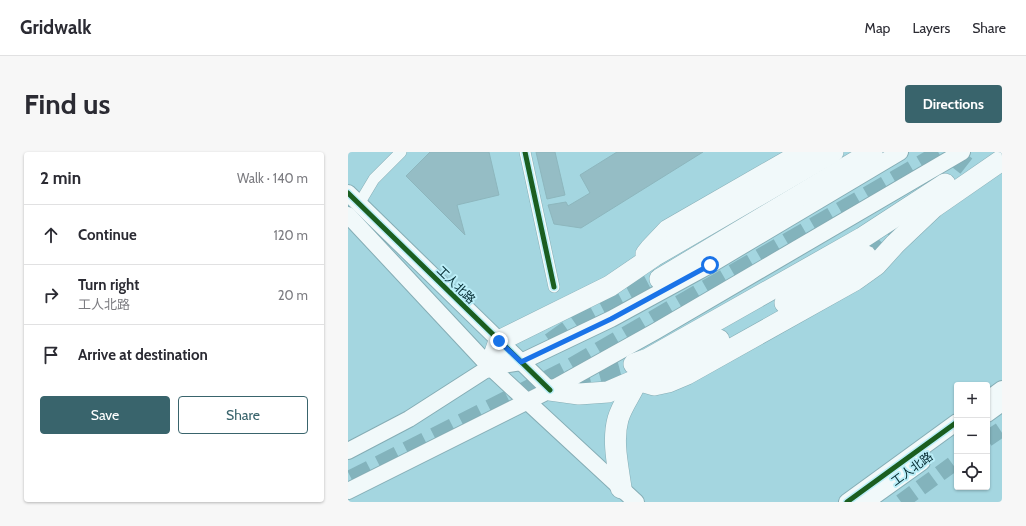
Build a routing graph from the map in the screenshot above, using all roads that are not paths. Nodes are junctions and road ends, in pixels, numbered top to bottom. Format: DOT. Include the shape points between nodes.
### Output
graph roads {
  1 [pos="401,152"];
  2 [pos="525,152"];
  3 [pos="804,152"];
  4 [pos="833,152"];
  5 [pos="872,152"];
  6 [pos="900,152"];
  7 [pos="962,152"];
  8 [pos="992,152"];
  9 [pos="1002,160"];
  10 [pos="352,204"];
  11 [pos="866,256"];
  12 [pos="638,268"];
  13 [pos="660,279"];
  14 [pos="554,287"];
  15 [pos="499,341"];
  16 [pos="521,362"];
  17 [pos="490,368"];
  18 [pos="636,372"];
  19 [pos="1002,389"];
  20 [pos="550,390"];
  21 [pos="990,398"];
  22 [pos="527,401"];
  23 [pos="1002,403"];
  24 [pos="990,412"];
  25 [pos="954,424"];
  26 [pos="954,438"];
  27 [pos="348,451"];
  28 [pos="621,488"];
  29 [pos="348,491"];
  30 [pos="636,502"];
  31 [pos="847,502"];
  32 [pos="866,502"];
  1 -- 10 [label="street"];
  2 -- 14 [label="street"];
  3 -- 12 [label="highway" via="668,230 650,249"];
  4 -- 12 [label="highway" via="654,256"];
  5 -- 13 [label="highway"];
  6 -- 16 [label="main road" via="710,265 611,319"];
  7 -- 20 [label="main road"];
  8 -- 18 [label="highway" via="862,238 648,359"];
  9 -- 18 [label="highway" via="934,207 876,265 855,280 687,374 668,382 654,385"];
  10 -- 15 [label="main road, 工人北路"];
  10 -- 17 [label="main road"];
  11 -- 18 [label="highway" via="722,339 666,368"];
  12 -- 15 [label="highway" via="610,286"];
  15 -- 16 [label="main road, 工人北路"];
  15 -- 17 [label="highway"];
  16 -- 17 [label="main road"];
  16 -- 20 [label="main road, 工人北路"];
  17 -- 22 [label="main road"];
  17 -- 27 [label="main road" via="409,418"];
  18 -- 20 [label="highway" via="608,392 579,394"];
  18 -- 28 [label="highway" via="632,392 618,420 615,439"];
  19 -- 21 [label="main road"];
  20 -- 22 [label="main road"];
  22 -- 28 [label="main road"];
  22 -- 29 [label="main road"];
  23 -- 24 [label="main road"];
  25 -- 31 [label="main road"];
  26 -- 32 [label="main road, 工人北路"];
  28 -- 30 [label="main road"];
}
